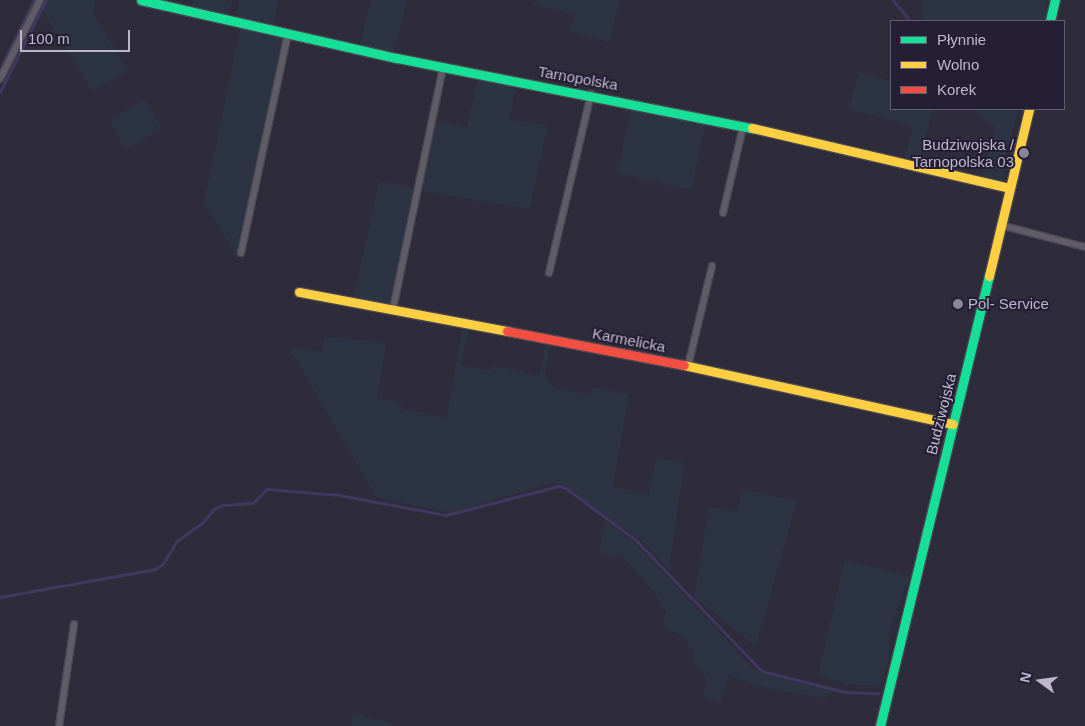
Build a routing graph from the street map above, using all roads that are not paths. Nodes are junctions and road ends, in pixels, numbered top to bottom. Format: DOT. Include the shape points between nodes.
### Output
graph roads {
  1 [pos="40,0"];
  2 [pos="141,0"];
  3 [pos="1055,0"];
  4 [pos="1050,20"];
  5 [pos="288,33"];
  6 [pos="442,67"];
  7 [pos="0,79"];
  8 [pos="591,94"];
  9 [pos="1029,110"];
  10 [pos="743,127"];
  11 [pos="1009,188"];
  12 [pos="723,213"];
  13 [pos="1000,225"];
  14 [pos="1085,247"];
  15 [pos="241,253"];
  16 [pos="712,266"];
  17 [pos="549,273"];
  18 [pos="299,292"];
  19 [pos="393,309"];
  20 [pos="688,366"];
  21 [pos="953,424"];
  22 [pos="74,624"];
  23 [pos="59,726"];
  24 [pos="880,726"];
  1 -- 7 [label="street"];
  2 -- 5 [label="street, Tarnopolska"];
  3 -- 4 [label="street"];
  5 -- 6 [label="street, Tarnopolska"];
  5 -- 15 [label="street"];
  6 -- 8 [label="street, Tarnopolska"];
  6 -- 19 [label="street"];
  8 -- 10 [label="street, Tarnopolska"];
  8 -- 17 [label="street"];
  9 -- 11 [label="street, Budziwojska"];
  10 -- 11 [label="street, Tarnopolska" via="854,149"];
  10 -- 12 [label="street"];
  11 -- 13 [label="street, Budziwojska"];
  13 -- 14 [label="street"];
  13 -- 21 [label="street, Budziwojska"];
  16 -- 20 [label="street"];
  18 -- 19 [label="street, Karmelicka"];
  19 -- 20 [label="street, Karmelicka"];
  20 -- 21 [label="street, Karmelicka"];
  21 -- 24 [label="street, Budziwojska"];
  22 -- 23 [label="street"];
}
